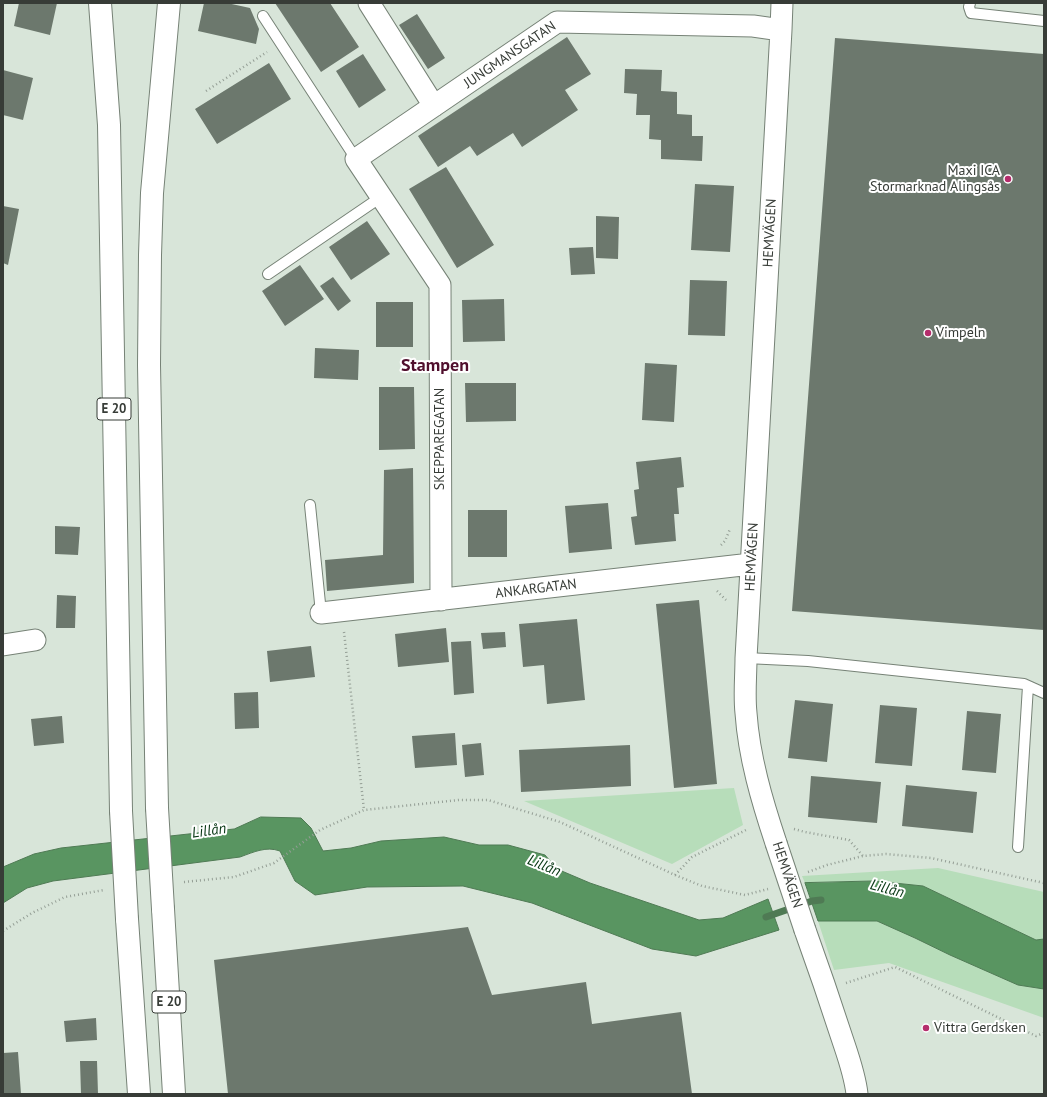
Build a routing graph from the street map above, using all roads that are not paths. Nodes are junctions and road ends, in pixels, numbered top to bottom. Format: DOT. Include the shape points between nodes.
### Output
graph roads {
  1 [pos="100,3"];
  2 [pos="169,3"];
  3 [pos="369,3"];
  4 [pos="782,3"];
  5 [pos="970,3"];
  6 [pos="263,16"];
  7 [pos="1044,21"];
  8 [pos="781,30"];
  9 [pos="434,106"];
  10 [pos="356,159"];
  11 [pos="382,197"];
  12 [pos="268,274"];
  13 [pos="310,506"];
  14 [pos="752,564"];
  15 [pos="441,600"];
  16 [pos="331,613"];
  17 [pos="35,640"];
  18 [pos="3,645"];
  19 [pos="746,658"];
  20 [pos="1028,686"];
  21 [pos="1044,693"];
  22 [pos="1018,847"];
  23 [pos="139,1094"];
  24 [pos="174,1094"];
  25 [pos="857,1094"];
  1 -- 23 [label="highway, E 20, bridge" via="110,133 121,811"];
  2 -- 24 [label="highway, E 20, bridge" via="152,193 149,372 157,808"];
  3 -- 9 [label="street"];
  4 -- 8 [label="street, HEMVÄGEN"];
  5 -- 7 [label="lane" via="971,13"];
  6 -- 10 [label="lane"];
  8 -- 9 [label="street, JUNGMANSGATAN" via="753,26 557,22"];
  8 -- 14 [label="street, HEMVÄGEN"];
  9 -- 10 [label="street, JUNGMANSGATAN"];
  10 -- 11 [label="street, SKEPPAREGATAN"];
  11 -- 12 [label="lane"];
  11 -- 15 [label="street, SKEPPAREGATAN" via="440,285"];
  13 -- 16 [label="lane"];
  14 -- 15 [label="street, ANKARGATAN"];
  14 -- 19 [label="street, HEMVÄGEN"];
  15 -- 16 [label="street, ANKARGATAN"];
  17 -- 18 [label="street"];
  19 -- 20 [label="lane" via="808,661"];
  19 -- 25 [label="street, HEMVÄGEN, bridge" via="745,713 752,760 768,821 826,989"];
  20 -- 21 [label="lane"];
  20 -- 22 [label="lane"];
}
